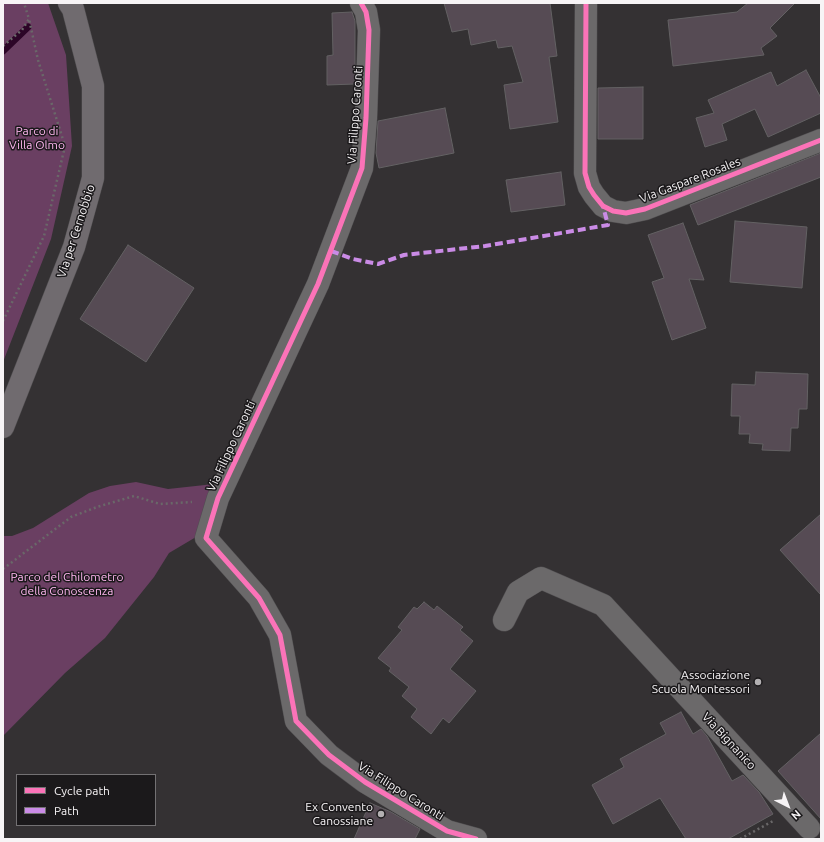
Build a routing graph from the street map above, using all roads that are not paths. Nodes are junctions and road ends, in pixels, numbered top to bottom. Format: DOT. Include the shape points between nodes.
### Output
graph roads {
  1 [pos="69,3"];
  2 [pos="361,3"];
  3 [pos="586,3"];
  4 [pos="821,140"];
  5 [pos="3,427"];
  6 [pos="504,620"];
  7 [pos="810,829"];
  8 [pos="476,839"];
  1 -- 5 [label="main road, Via per Cernobbio" via="73,9 93,86 93,178 74,247"];
  2 -- 8 [label="street, Via Filippo Caronti" via="366,12 369,30 362,168 318,284 216,504 206,538 258,598 280,635 296,721 329,755 365,782 447,831"];
  3 -- 4 [label="street, Via Gaspare Rosales" via="585,173 589,187 603,206 626,213 645,209"];
  6 -- 7 [label="street, Via Bignanico" via="518,592 541,578 603,605"];
}
